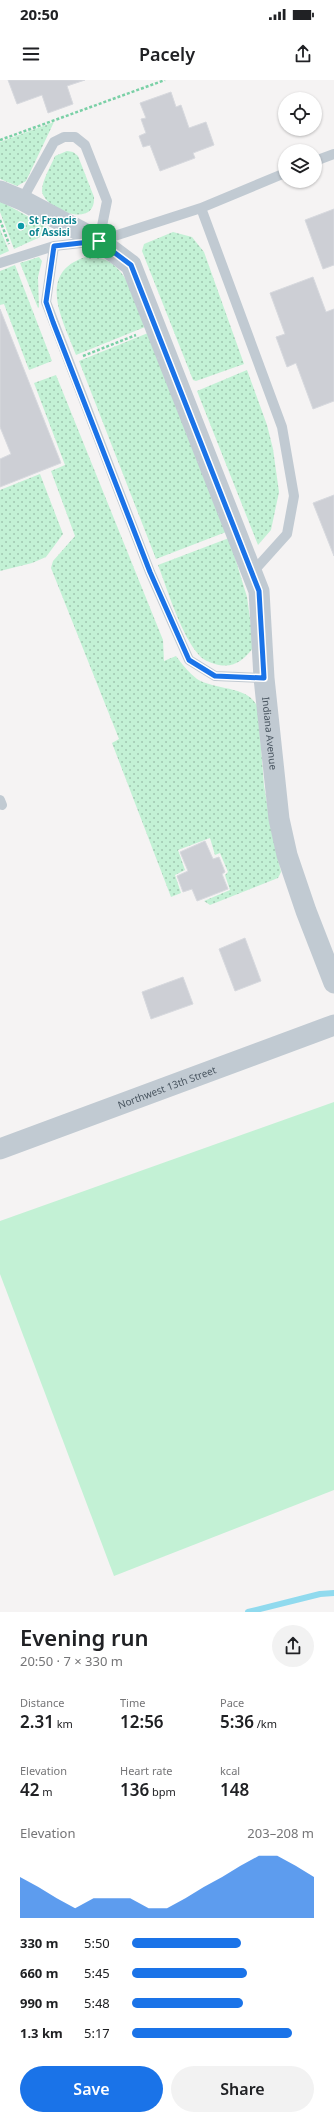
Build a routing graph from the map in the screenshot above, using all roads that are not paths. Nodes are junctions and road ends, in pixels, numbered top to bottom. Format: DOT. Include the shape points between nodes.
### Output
graph roads {
  1 [pos="334,154"];
  2 [pos="322,158"];
  3 [pos="278,177"];
  4 [pos="0,191"];
  5 [pos="22,200"];
  6 [pos="201,208"];
  7 [pos="99,241"];
  8 [pos="54,246"];
  9 [pos="0,264"];
  10 [pos="252,573"];
  11 [pos="264,678"];
  12 [pos="334,983"];
  13 [pos="334,1026"];
  14 [pos="0,1149"];
  1 -- 2 [label="lane"];
  3 -- 6 [label="lane"];
  4 -- 5 [label="street, Indiana Avenue"];
  5 -- 7 [label="street, Indiana Avenue"];
  5 -- 7 [label="lane" via="54,142 64,137 74,137 85,145 107,201"];
  6 -- 7 [label="lane"];
  6 -- 10 [label="lane" via="282,427 294,496 286,534"];
  7 -- 8 [label="lane"];
  7 -- 10 [label="street, Indiana Avenue" via="131,265"];
  8 -- 9 [label="lane"];
  8 -- 11 [label="lane" via="46,302 150,572 189,660 215,676"];
  10 -- 11 [label="street, Indiana Avenue" via="259,591"];
  11 -- 12 [label="street, Indiana Avenue" via="278,819 306,911"];
  13 -- 14 [label="street, Northwest 13th Street"];
}
